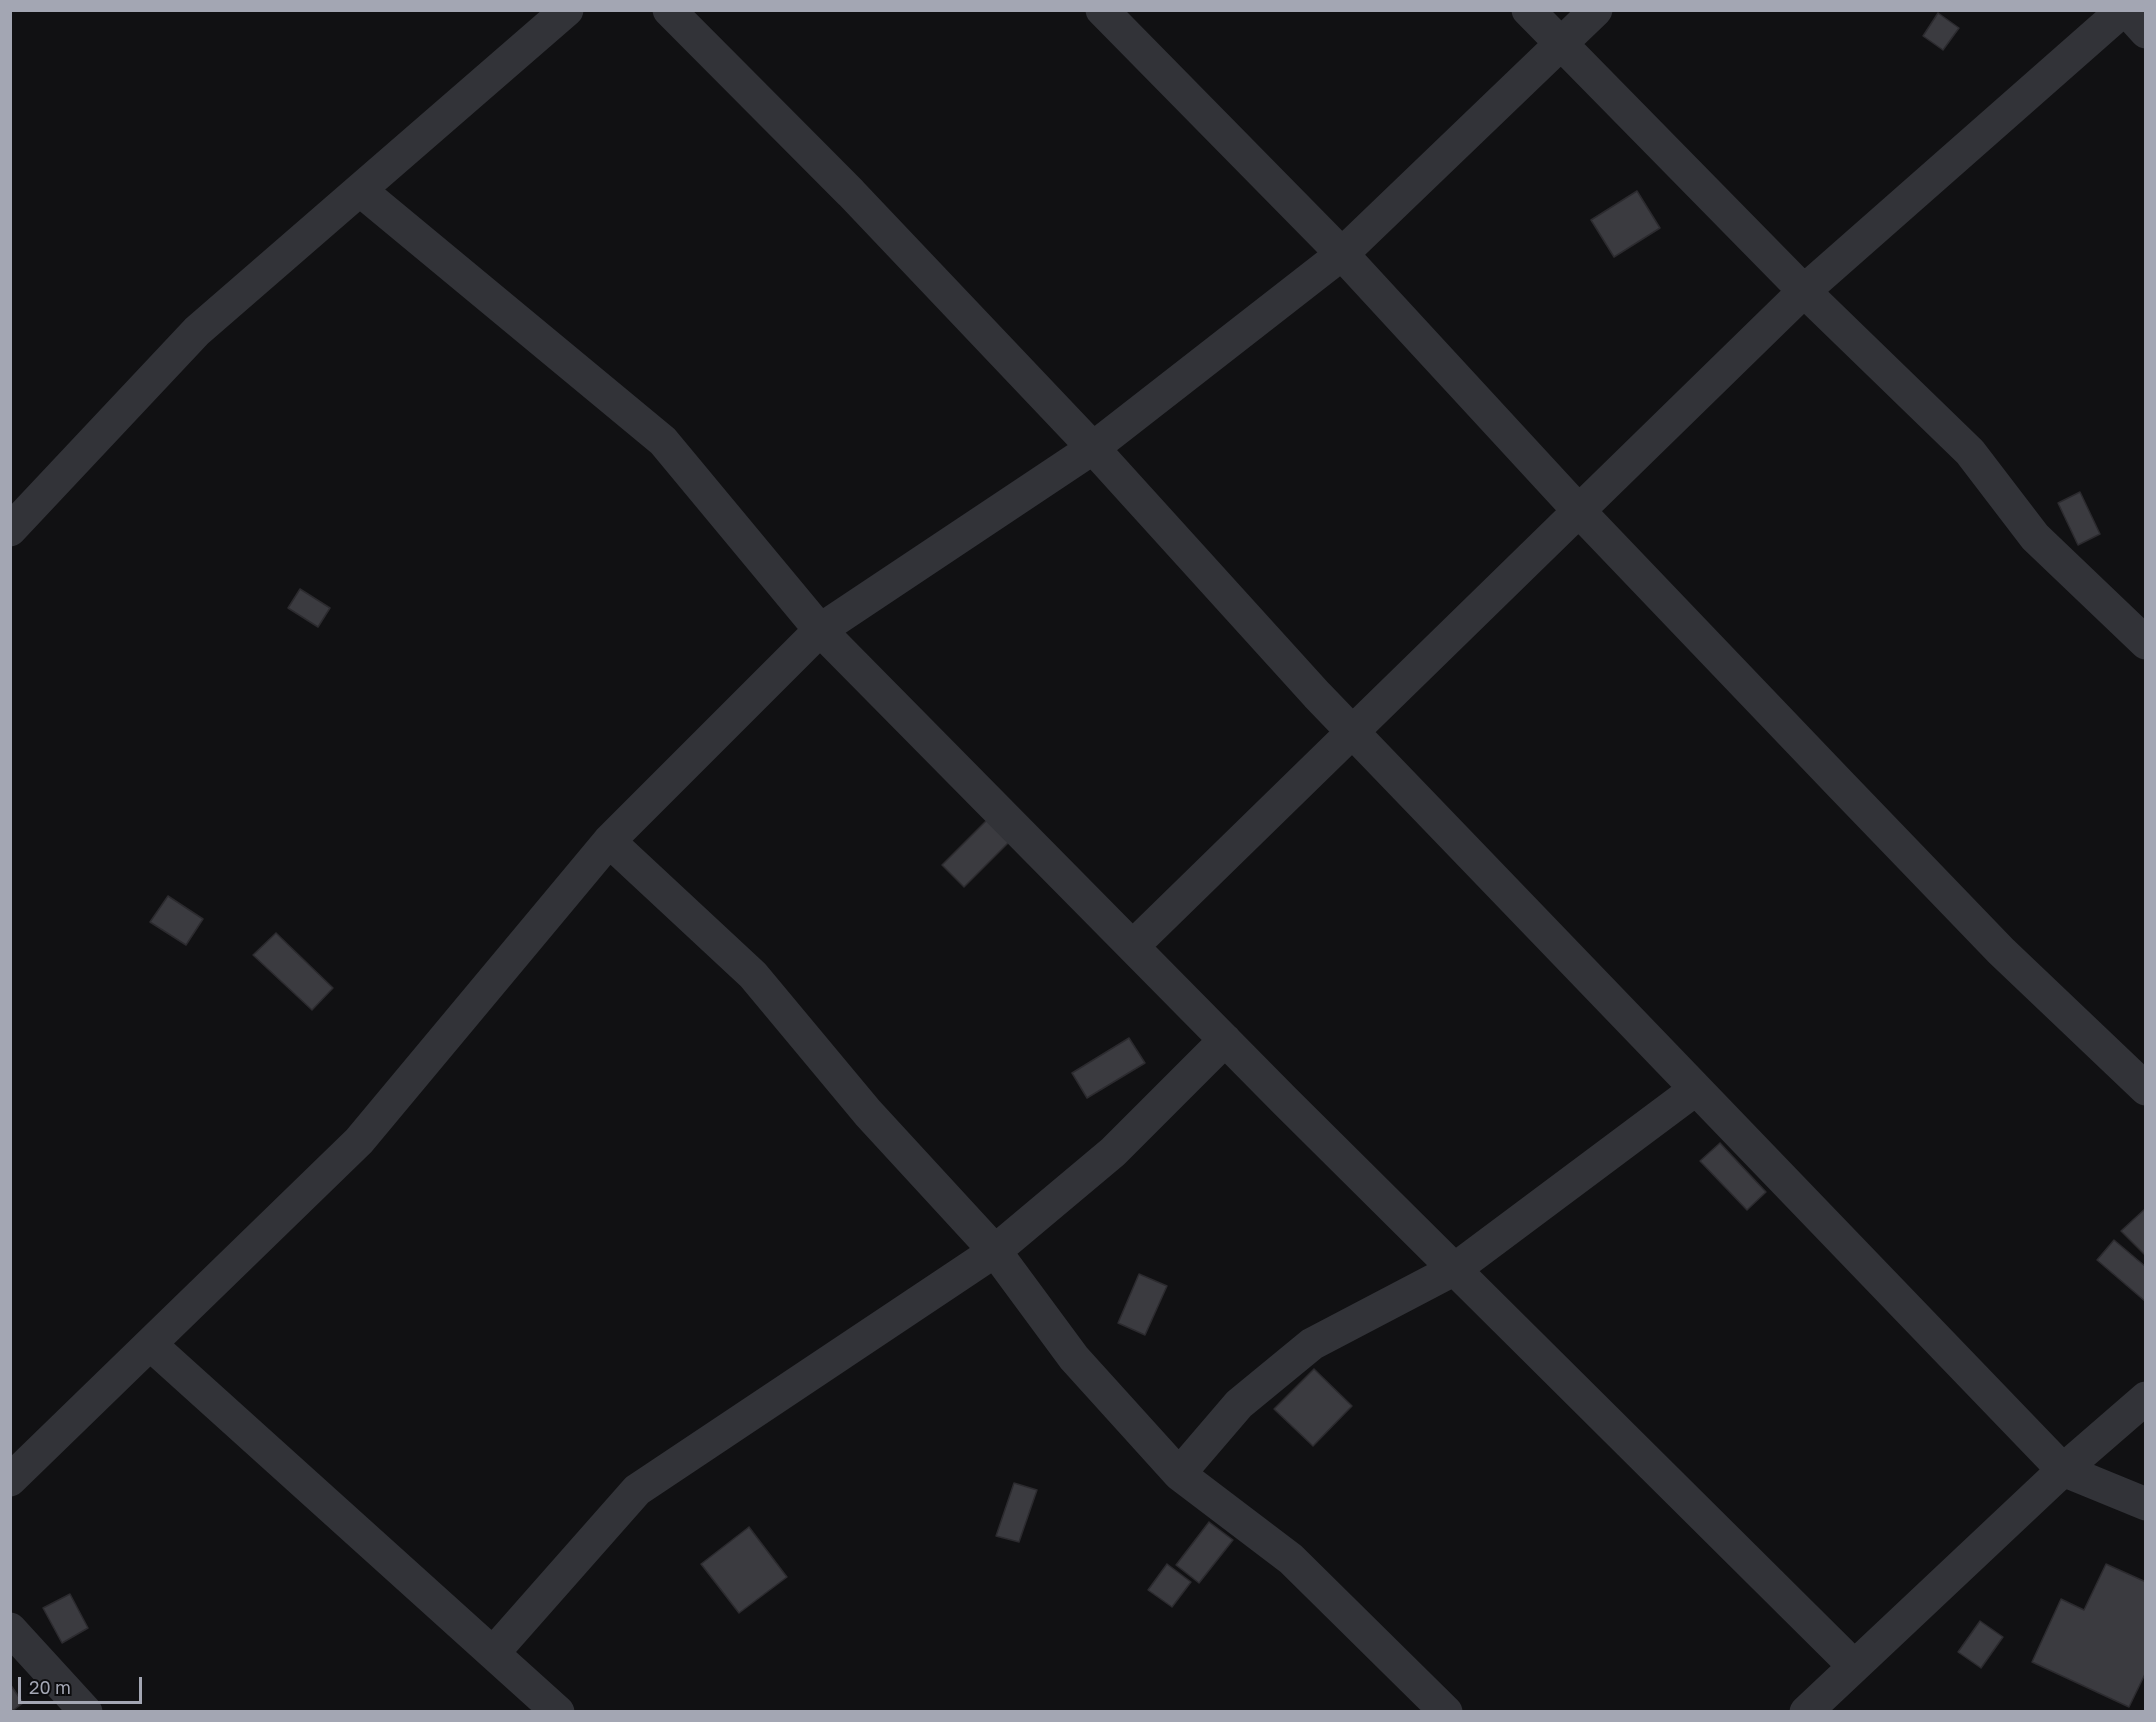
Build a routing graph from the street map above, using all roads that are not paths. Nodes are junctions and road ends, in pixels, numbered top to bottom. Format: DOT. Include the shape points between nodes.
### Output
graph roads {
  1 [pos="567,10"];
  2 [pos="669,10"];
  3 [pos="1102,10"];
  4 [pos="1528,10"];
  5 [pos="1596,10"];
  6 [pos="2124,10"];
  7 [pos="2145,32"];
  8 [pos="1561,44"];
  9 [pos="360,190"];
  10 [pos="1342,254"];
  11 [pos="1804,291"];
  12 [pos="1093,448"];
  13 [pos="1579,511"];
  14 [pos="10,530"];
  15 [pos="820,630"];
  16 [pos="2145,643"];
  17 [pos="1354,733"];
  18 [pos="609,841"];
  19 [pos="1133,946"];
  20 [pos="1225,1040"];
  21 [pos="1696,1089"];
  22 [pos="2145,1089"];
  23 [pos="995,1251"];
  24 [pos="1455,1269"];
  25 [pos="150,1344"];
  26 [pos="2145,1398"];
  27 [pos="2063,1470"];
  28 [pos="1179,1474"];
  29 [pos="10,1480"];
  30 [pos="2145,1504"];
  31 [pos="10,1629"];
  32 [pos="494,1652"];
  33 [pos="1854,1666"];
  34 [pos="86,1712"];
  35 [pos="558,1712"];
  36 [pos="1446,1712"];
  37 [pos="1806,1712"];
  1 -- 9 [label="street"];
  2 -- 12 [label="street" via="851,193"];
  3 -- 10 [label="street"];
  4 -- 8 [label="street"];
  5 -- 8 [label="street"];
  6 -- 7 [label="street"];
  6 -- 11 [label="street"];
  8 -- 10 [label="street"];
  8 -- 11 [label="street"];
  9 -- 14 [label="street" via="198,331"];
  9 -- 15 [label="street" via="663,441"];
  10 -- 12 [label="street"];
  10 -- 13 [label="street"];
  11 -- 13 [label="street"];
  11 -- 16 [label="street" via="1970,452 2035,537"];
  12 -- 15 [label="street"];
  12 -- 17 [label="street"];
  13 -- 17 [label="street"];
  13 -- 22 [label="street" via="1985,934"];
  15 -- 18 [label="street"];
  15 -- 19 [label="street"];
  17 -- 19 [label="street"];
  17 -- 21 [label="street"];
  18 -- 23 [label="street" via="753,975 868,1113"];
  18 -- 25 [label="street" via="359,1141"];
  19 -- 20 [label="street"];
  20 -- 23 [label="street" via="1113,1152"];
  20 -- 24 [label="street"];
  21 -- 24 [label="street"];
  21 -- 27 [label="street"];
  23 -- 28 [label="street" via="1074,1358"];
  23 -- 32 [label="street" via="637,1490"];
  24 -- 28 [label="street" via="1312,1344 1239,1404"];
  24 -- 33 [label="street"];
  25 -- 29 [label="street"];
  25 -- 32 [label="street"];
  26 -- 27 [label="street"];
  27 -- 30 [label="street"];
  27 -- 33 [label="street"];
  28 -- 36 [label="street" via="1291,1559"];
  31 -- 34 [label="street"];
  32 -- 35 [label="street"];
  33 -- 37 [label="street"];
}
